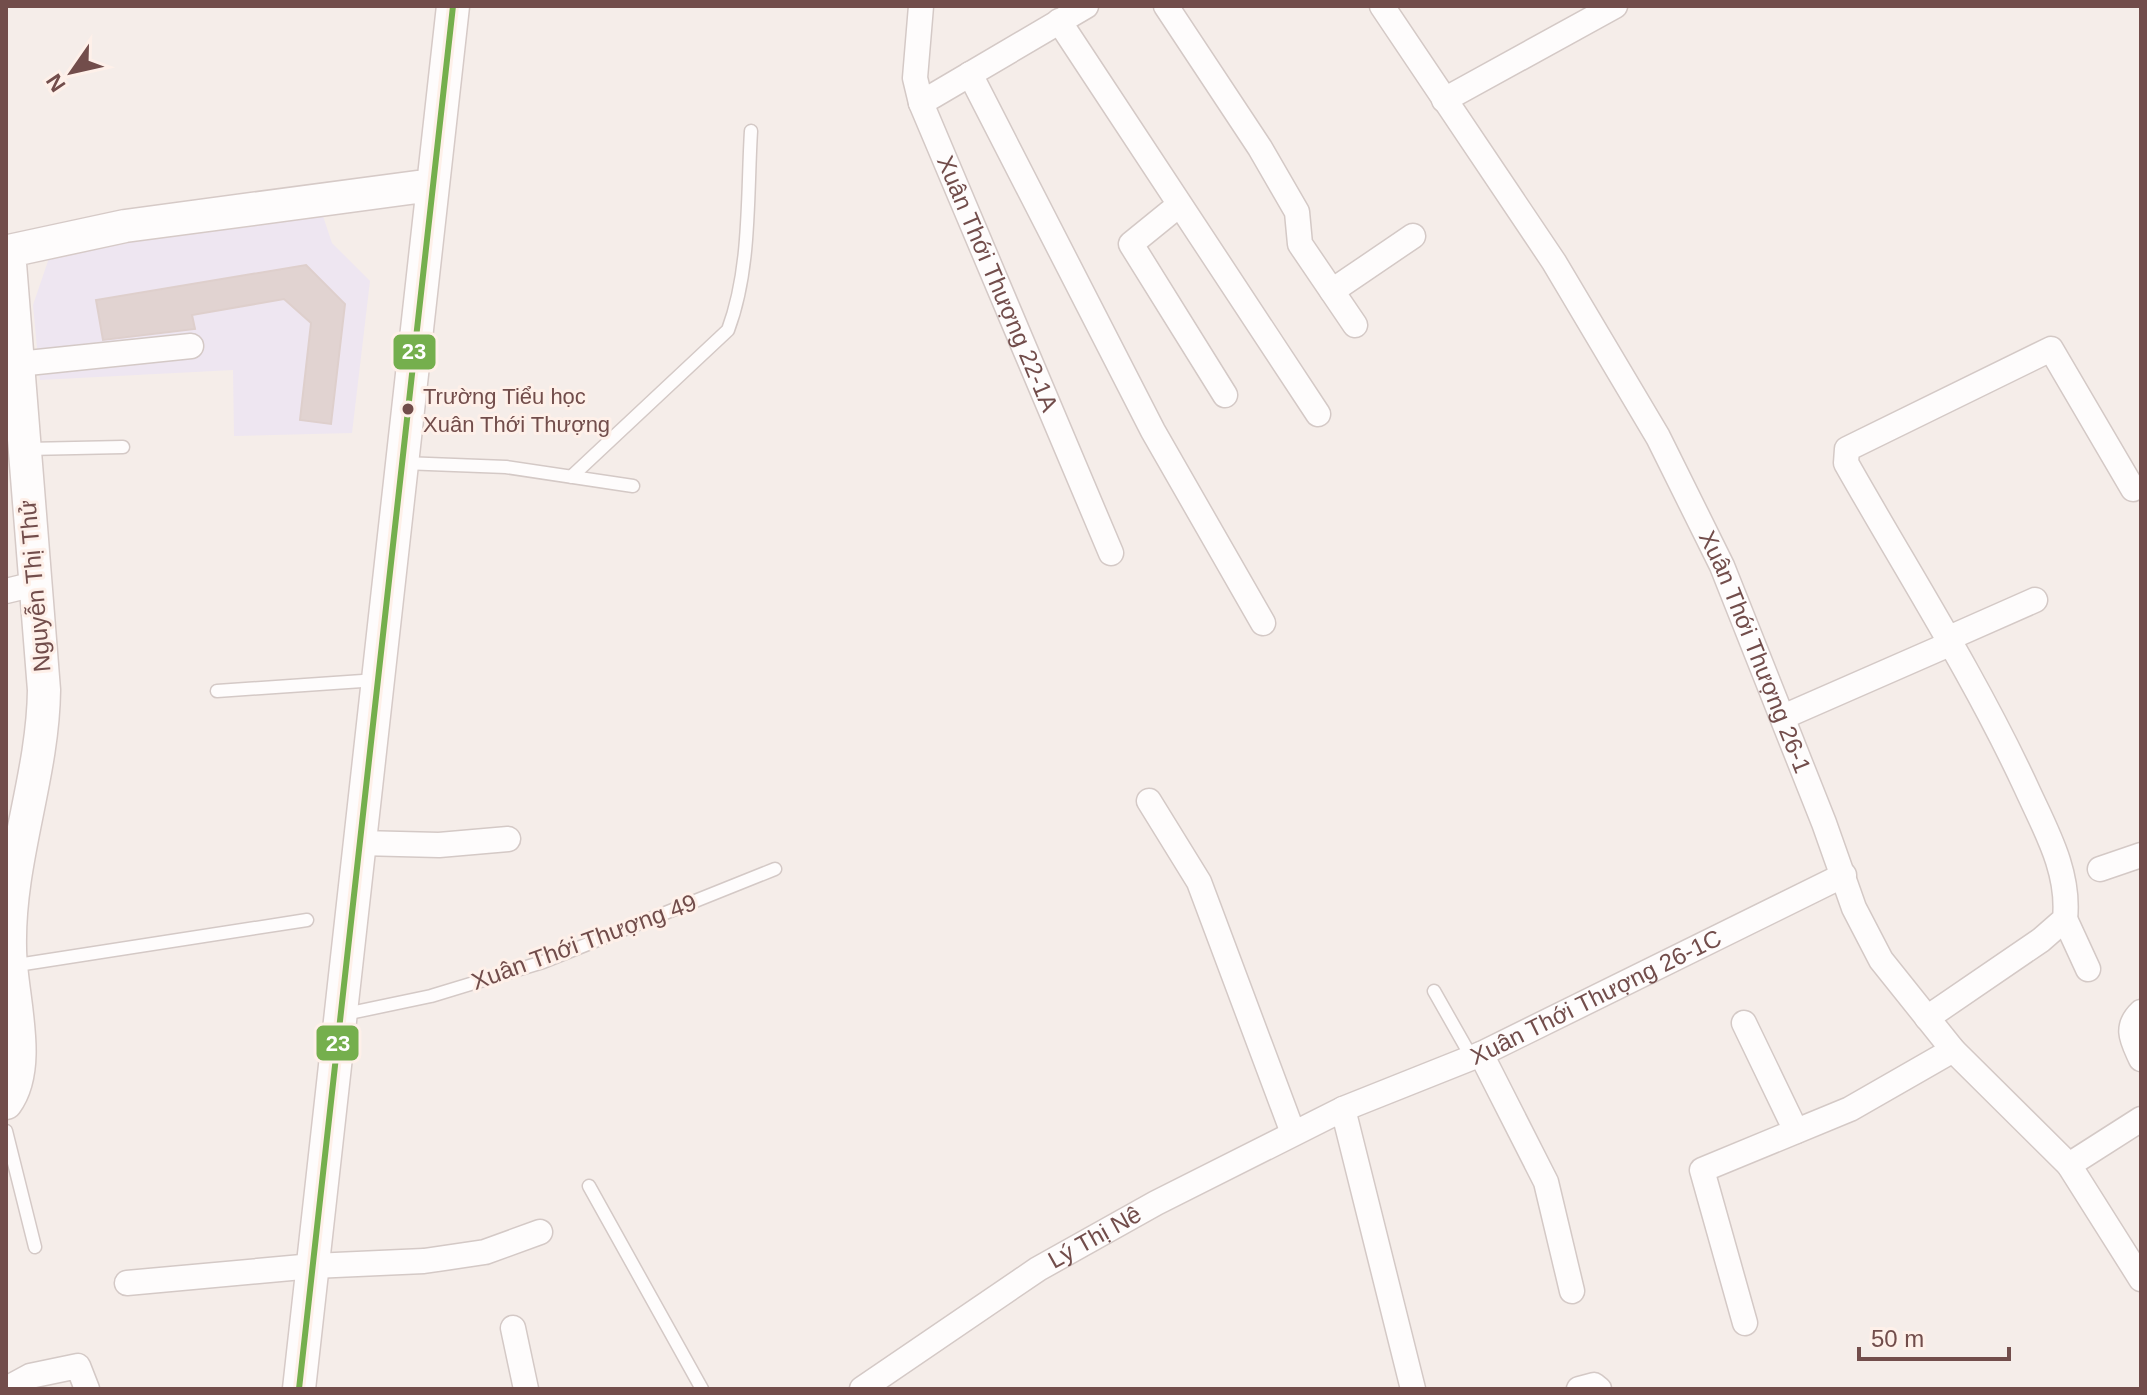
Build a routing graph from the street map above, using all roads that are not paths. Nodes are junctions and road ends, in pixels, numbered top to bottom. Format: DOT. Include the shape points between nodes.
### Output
graph roads {
  1 [pos="453,6"];
  2 [pos="921,6"];
  3 [pos="1086,6"];
  4 [pos="1166,6"];
  5 [pos="1615,6"];
  6 [pos="1384,7"];
  7 [pos="1059,21"];
  8 [pos="970,74"];
  9 [pos="1444,100"];
  10 [pos="921,103"];
  11 [pos="751,131"];
  12 [pos="432,185"];
  13 [pos="1179,205"];
  14 [pos="1413,236"];
  15 [pos="8,262"];
  16 [pos="1332,291"];
  17 [pos="1355,325"];
  18 [pos="191,346"];
  19 [pos="18,364"];
  20 [pos="1225,395"];
  21 [pos="13,409"];
  22 [pos="1318,414"];
  23 [pos="123,447"];
  24 [pos="24,449"];
  25 [pos="403,463"];
  26 [pos="571,477"];
  27 [pos="633,486"];
  28 [pos="2133,489"];
  29 [pos="1111,553"];
  30 [pos="21,588"];
  31 [pos="2035,600"];
  32 [pos="1263,623"];
  33 [pos="1951,640"];
  34 [pos="377,680"];
  35 [pos="217,691"];
  36 [pos="1783,717"];
  37 [pos="1149,801"];
  38 [pos="508,839"];
  39 [pos="360,843"];
  40 [pos="2141,855"];
  41 [pos="775,869"];
  42 [pos="2100,869"];
  43 [pos="1844,875"];
  44 [pos="2065,919"];
  45 [pos="307,920"];
  46 [pos="11,966"];
  47 [pos="2088,969"];
  48 [pos="1434,991"];
  49 [pos="2141,1012"];
  50 [pos="341,1014"];
  51 [pos="1927,1018"];
  52 [pos="1744,1023"];
  53 [pos="1953,1050"];
  54 [pos="1477,1056"];
  55 [pos="2141,1059"];
  56 [pos="6,1103"];
  57 [pos="1343,1109"];
  58 [pos="2141,1119"];
  59 [pos="6,1131"];
  60 [pos="1796,1131"];
  61 [pos="1293,1133"];
  62 [pos="2069,1165"];
  63 [pos="589,1186"];
  64 [pos="540,1232"];
  65 [pos="35,1247"];
  66 [pos="313,1266"];
  67 [pos="2141,1279"];
  68 [pos="127,1283"];
  69 [pos="1572,1291"];
  70 [pos="1745,1323"];
  71 [pos="513,1328"];
  72 [pos="6,1389"];
  73 [pos="87,1389"];
  74 [pos="299,1389"];
  75 [pos="526,1389"];
  76 [pos="702,1389"];
  77 [pos="862,1389"];
  78 [pos="1413,1389"];
  79 [pos="1579,1389"];
  80 [pos="1599,1389"];
  1 -- 12 [label="main road"];
  2 -- 10 [label="street, Xuân Thới Thượng 22-1A" via="915,78"];
  3 -- 7 [label="street"];
  4 -- 16 [label="street" via="1260,148 1297,212 1300,244"];
  5 -- 9 [label="street"];
  6 -- 9 [label="street, Xuân Thới Thượng 26-1"];
  7 -- 8 [label="street"];
  7 -- 13 [label="street"];
  8 -- 10 [label="street"];
  8 -- 32 [label="street" via="1153,431"];
  9 -- 36 [label="street, Xuân Thới Thượng 26-1" via="1554,262 1658,437 1722,566"];
  10 -- 29 [label="street, Xuân Thới Thượng 22-1A"];
  11 -- 26 [label="lane" via="743,261 728,330"];
  12 -- 15 [label="main road, Nguyễn Thị Thử" via="125,226"];
  12 -- 25 [label="main road"];
  13 -- 20 [label="street" via="1131,244"];
  13 -- 22 [label="street"];
  14 -- 16 [label="street"];
  15 -- 19 [label="main road, Nguyễn Thị Thử"];
  16 -- 17 [label="street"];
  18 -- 19 [label="street"];
  19 -- 21 [label="main road, Nguyễn Thị Thử"];
  21 -- 24 [label="main road, Nguyễn Thị Thử"];
  23 -- 24 [label="lane"];
  24 -- 30 [label="main road, Nguyễn Thị Thử"];
  25 -- 26 [label="lane" via="506,467"];
  25 -- 34 [label="main road"];
  26 -- 27 [label="lane"];
  28 -- 33 [label="street" via="2051,349 1847,449 1846,463"];
  30 -- 46 [label="main road, Nguyễn Thị Thử" via="43,723 16,858"];
  31 -- 33 [label="street"];
  33 -- 36 [label="street"];
  33 -- 44 [label="street" via="2052,844 2068,893"];
  34 -- 35 [label="lane"];
  34 -- 39 [label="main road"];
  36 -- 43 [label="street, Xuân Thới Thượng 26-1"];
  37 -- 61 [label="street" via="1199,882"];
  38 -- 39 [label="street" via="439,845"];
  39 -- 50 [label="main road"];
  40 -- 42 [label="street"];
  41 -- 50 [label="lane, Xuân Thới Thượng 49" via="543,962 431,996"];
  43 -- 51 [label="street, Xuân Thới Thượng 26-1" via="1854,908 1881,960"];
  43 -- 54 [label="street, Xuân Thới Thượng 26-1C"];
  44 -- 47 [label="street"];
  44 -- 51 [label="street"];
  45 -- 46 [label="lane"];
  46 -- 56 [label="main road, Nguyễn Thị Thử" via="18,1056 16,1084"];
  48 -- 54 [label="lane"];
  49 -- 55 [label="street" via="2130,1034"];
  50 -- 66 [label="main road"];
  51 -- 53 [label="street, Xuân Thới Thượng 26-1"];
  52 -- 60 [label="street"];
  53 -- 60 [label="street" via="1850,1109"];
  53 -- 62 [label="street, Xuân Thới Thượng 26-1"];
  54 -- 57 [label="street, Xuân Thới Thượng 26-1C"];
  54 -- 69 [label="street" via="1546,1182"];
  57 -- 61 [label="street, Lý Thị Nê"];
  57 -- 78 [label="street"];
  58 -- 62 [label="street"];
  59 -- 65 [label="lane"];
  60 -- 70 [label="street" via="1702,1170"];
  61 -- 77 [label="street, Lý Thị Nê" via="1038,1269"];
  62 -- 67 [label="street, Xuân Thới Thượng 26-1"];
  63 -- 76 [label="lane"];
  64 -- 66 [label="street" via="485,1252 424,1261"];
  66 -- 68 [label="street"];
  66 -- 74 [label="main road"];
  71 -- 75 [label="street"];
  72 -- 73 [label="street" via="30,1376 78,1366"];
  79 -- 80 [label="street"];
}
